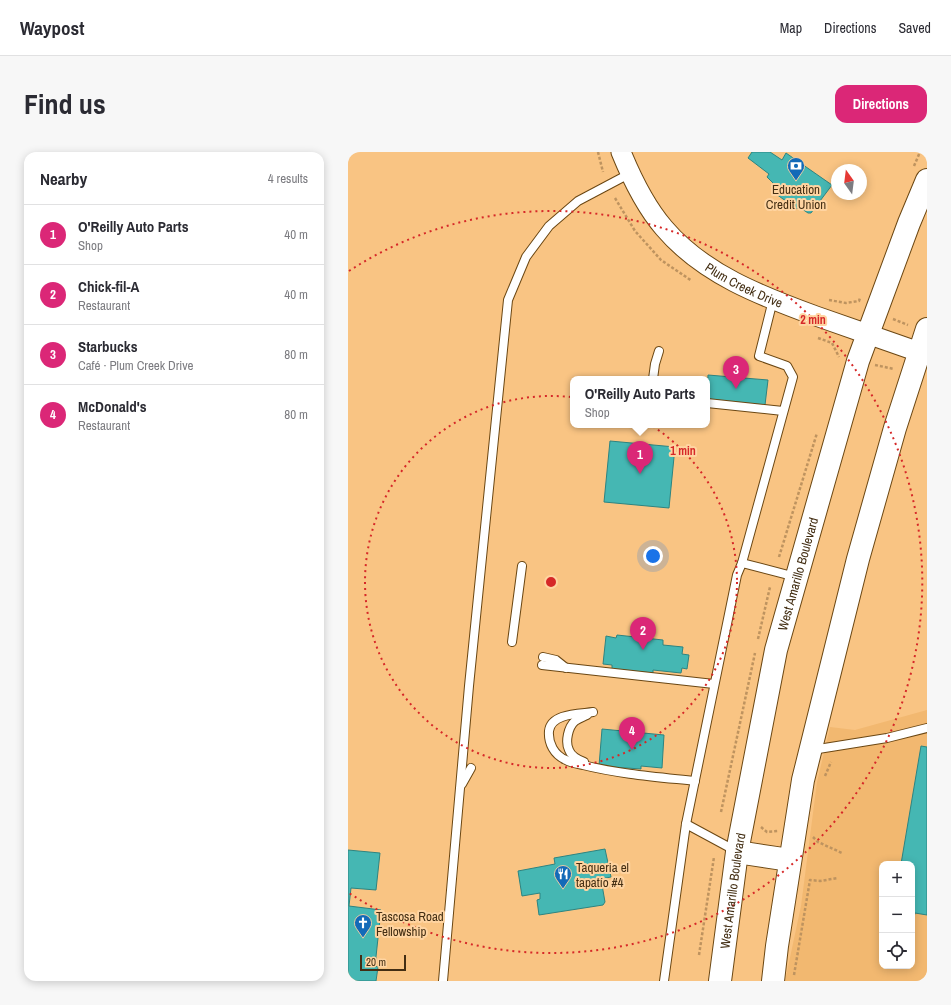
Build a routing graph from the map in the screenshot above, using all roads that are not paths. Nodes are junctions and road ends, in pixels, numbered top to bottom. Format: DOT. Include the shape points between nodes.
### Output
graph roads {
  1 [pos="621,152"];
  2 [pos="629,174"];
  3 [pos="927,180"];
  4 [pos="773,300"];
  5 [pos="919,328"];
  6 [pos="868,334"];
  7 [pos="659,351"];
  8 [pos="923,354"];
  9 [pos="653,376"];
  10 [pos="710,403"];
  11 [pos="783,411"];
  12 [pos="742,563"];
  13 [pos="522,566"];
  14 [pos="796,578"];
  15 [pos="515,641"];
  16 [pos="542,661"];
  17 [pos="714,684"];
  18 [pos="927,728"];
  19 [pos="811,750"];
  20 [pos="471,768"];
  21 [pos="597,769"];
  22 [pos="695,782"];
  23 [pos="461,786"];
  24 [pos="686,824"];
  25 [pos="737,852"];
  26 [pos="790,860"];
  27 [pos="443,981"];
  28 [pos="664,981"];
  29 [pos="720,981"];
  30 [pos="773,981"];
  1 -- 2 [label="street, Plum Creek Drive"];
  2 -- 4 [label="street, Plum Creek Drive" via="664,229 680,244 733,283"];
  2 -- 23 [label="lane" via="578,201 549,226 526,257 508,300"];
  3 -- 6 [label="highway, West Amarillo Boulevard"];
  4 -- 6 [label="street, Plum Creek Drive"];
  4 -- 11 [label="lane" via="759,356 787,366 793,377"];
  5 -- 8 [label="highway"];
  6 -- 8 [label="street, Plum Creek Drive"];
  6 -- 14 [label="highway, West Amarillo Boulevard"];
  7 -- 9 [label="lane"];
  8 -- 19 [label="highway" via="895,428 858,559"];
  10 -- 11 [label="lane"];
  11 -- 12 [label="lane"];
  12 -- 14 [label="lane"];
  12 -- 17 [label="lane" via="737,575"];
  13 -- 15 [label="lane" via="514,630"];
  14 -- 25 [label="highway, West Amarillo Boulevard" via="776,650"];
  16 -- 17 [label="lane" via="566,668"];
  17 -- 22 [label="lane"];
  18 -- 19 [label="lane" via="887,738"];
  19 -- 26 [label="highway" via="803,780"];
  20 -- 23 [label="lane"];
  21 -- 21 [label="lane" via="569,751 567,741 574,721 593,712 554,720 549,729 549,740 554,751 566,760"];
  21 -- 22 [label="lane"];
  22 -- 24 [label="lane"];
  23 -- 27 [label="lane"];
  24 -- 25 [label="lane"];
  24 -- 28 [label="lane"];
  25 -- 26 [label="highway"];
  25 -- 29 [label="highway, West Amarillo Boulevard"];
  26 -- 30 [label="highway"];
}
